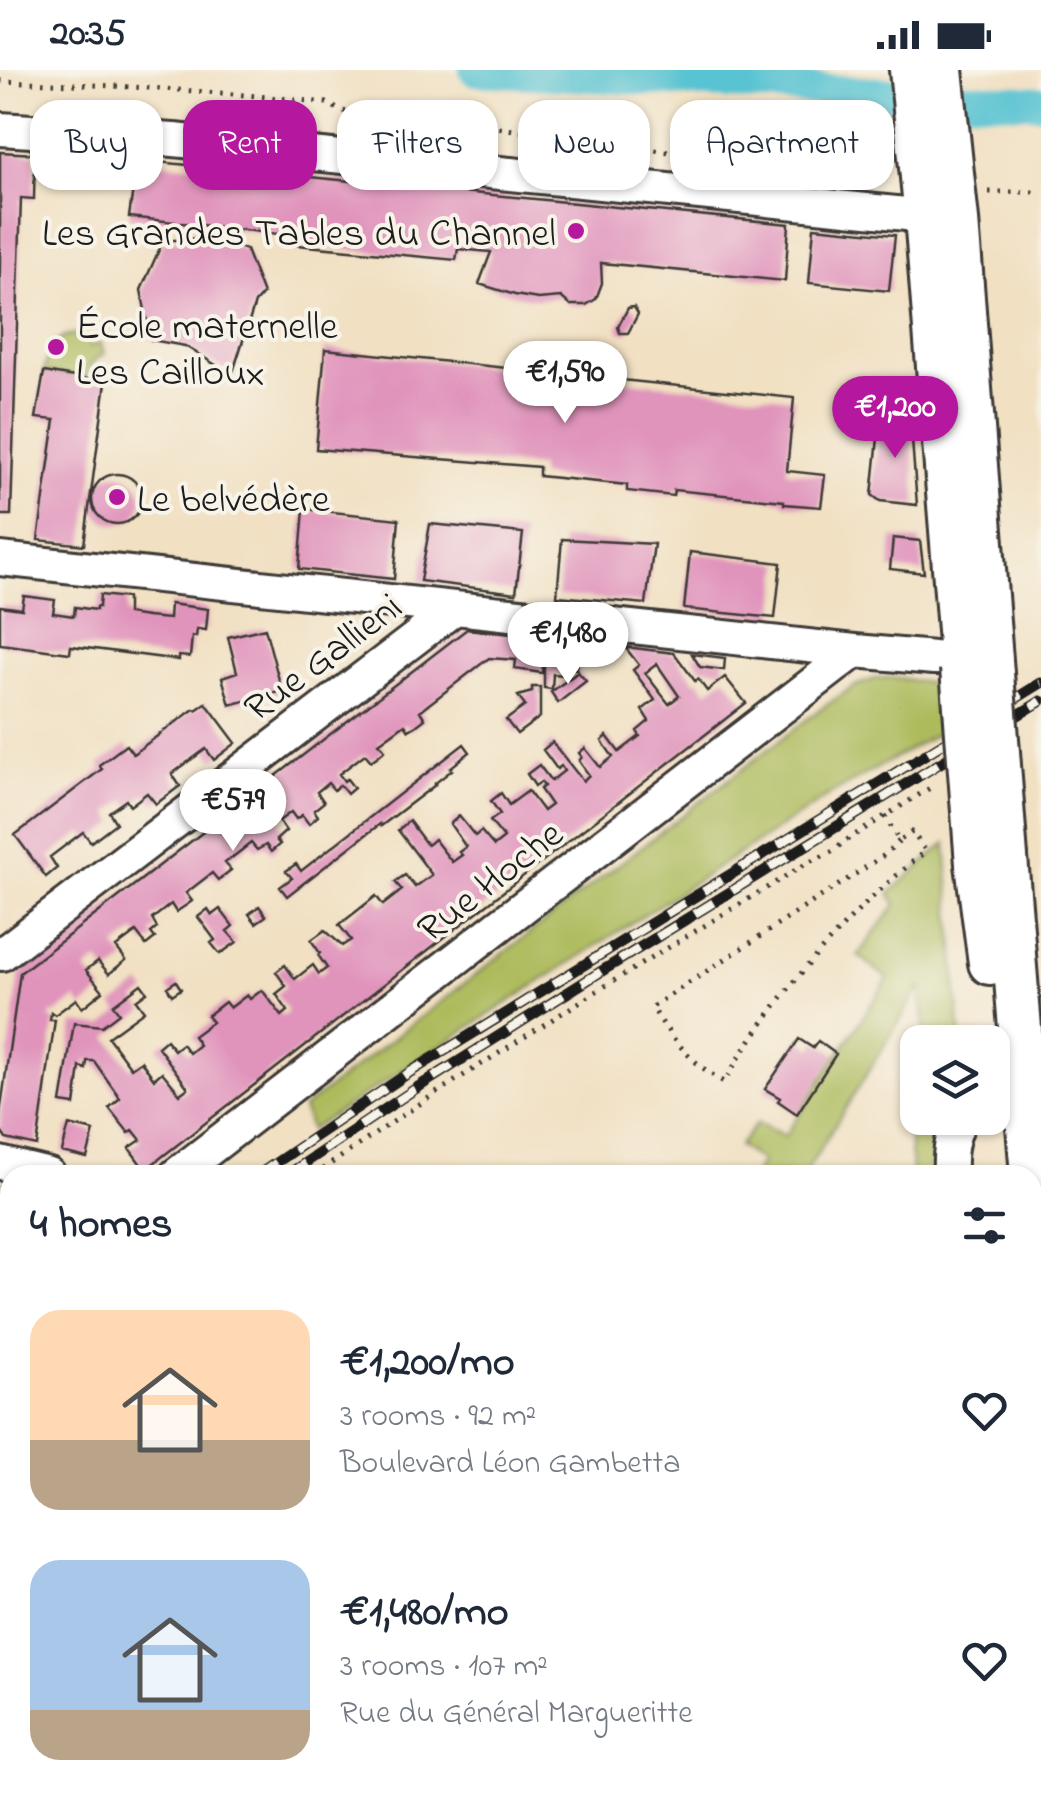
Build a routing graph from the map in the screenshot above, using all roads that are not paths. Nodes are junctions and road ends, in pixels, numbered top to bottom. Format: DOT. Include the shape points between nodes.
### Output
graph roads {
  1 [pos="911,70"];
  2 [pos="941,70"];
  3 [pos="0,130"];
  4 [pos="937,171"];
  5 [pos="941,218"];
  6 [pos="0,559"];
  7 [pos="455,608"];
  8 [pos="855,651"];
  9 [pos="976,662"];
  10 [pos="992,860"];
  11 [pos="1,957"];
  12 [pos="997,1025"];
  13 [pos="1010,1119"];
  14 [pos="952,1135"];
  15 [pos="189,1165"];
  16 [pos="949,1165"];
  17 [pos="1028,1165"];
  18 [pos="1029,1165"];
  1 -- 4 [label="main road"];
  2 -- 4 [label="main road"];
  3 -- 5 [label="street" via="174,140"];
  4 -- 5 [label="main road"];
  5 -- 9 [label="main road"];
  6 -- 7 [label="street"];
  7 -- 8 [label="street"];
  7 -- 11 [label="street, Rue Gallieni"];
  8 -- 9 [label="street"];
  8 -- 15 [label="street, Rue Hoche"];
  9 -- 10 [label="main road, bridge"];
  10 -- 12 [label="main road" via="980,906"];
  10 -- 18 [label="main road"];
  13 -- 17 [label="main road"];
  14 -- 16 [label="street"];
}
